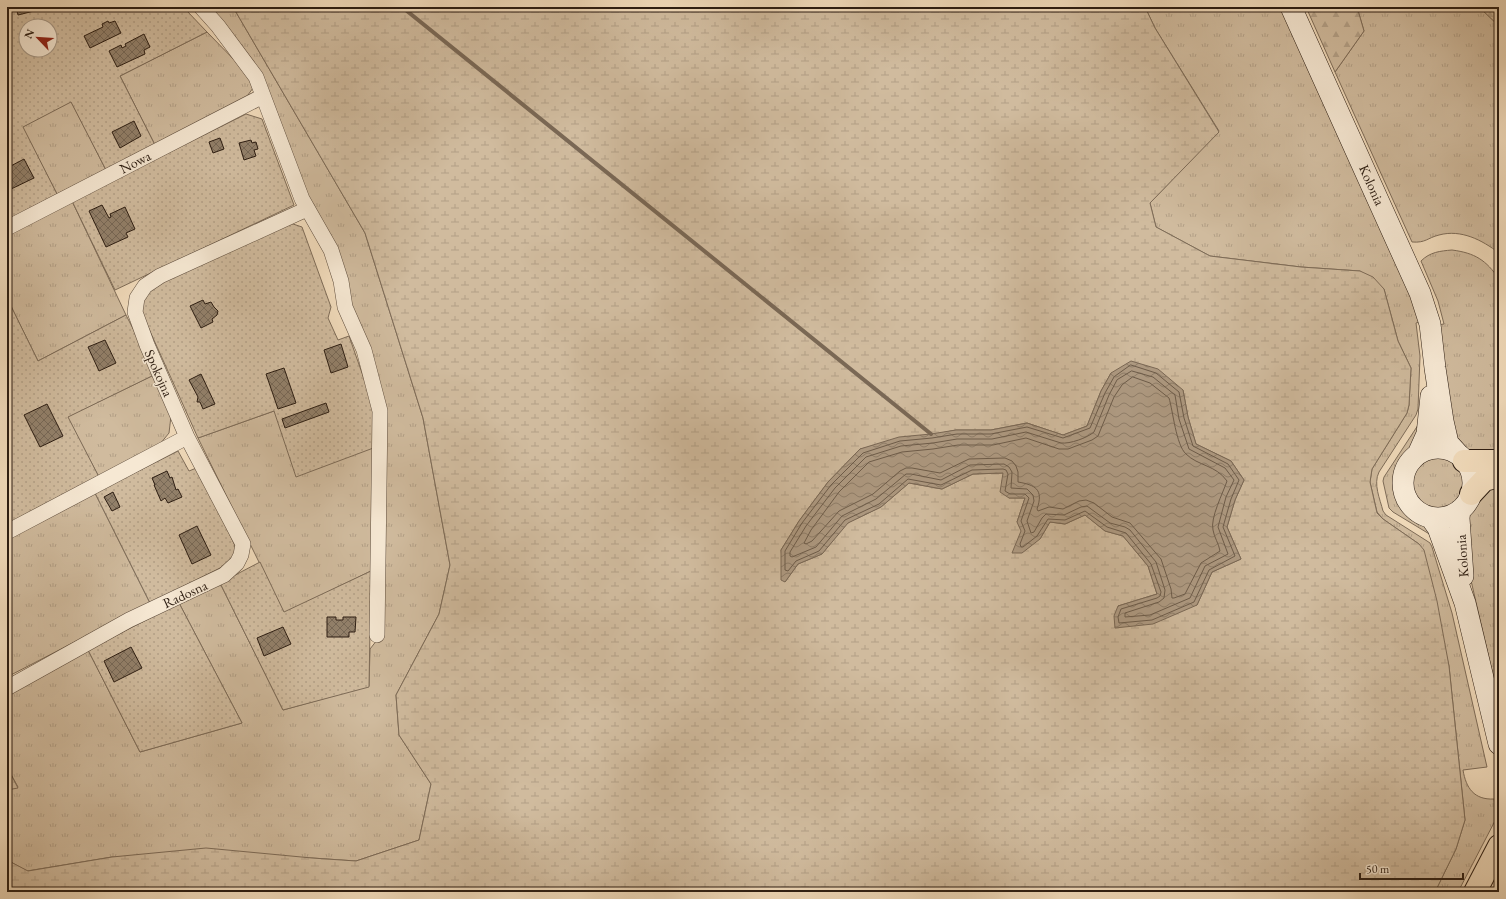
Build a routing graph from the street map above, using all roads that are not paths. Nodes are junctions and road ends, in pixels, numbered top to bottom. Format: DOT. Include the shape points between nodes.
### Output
graph roads {
  1 [pos="202,7"];
  2 [pos="1291,7"];
  3 [pos="263,96"];
  4 [pos="307,209"];
  5 [pos="7,228"];
  6 [pos="1435,368"];
  7 [pos="187,437"];
  8 [pos="1418,454"];
  9 [pos="1461,457"];
  10 [pos="1499,461"];
  11 [pos="1499,476"];
  12 [pos="1465,502"];
  13 [pos="1431,518"];
  14 [pos="7,532"];
  15 [pos="1465,603"];
  16 [pos="377,636"];
  17 [pos="7,688"];
  18 [pos="1499,744"];
  19 [pos="1499,846"];
  20 [pos="1475,892"];
  1 -- 3 [label="street" via="256,77"];
  2 -- 6 [label="street, Kolonia" via="1420,293 1430,324"];
  3 -- 4 [label="street" via="290,171"];
  3 -- 5 [label="street, Nowa"];
  4 -- 7 [label="street, Spokojna" via="160,276 145,286 137,298 135,312"];
  4 -- 16 [label="street" via="331,250 341,281 345,307 364,350 380,411"];
  6 -- 8 [label="street, Kolonia" via="1427,434"];
  6 -- 9 [label="street, Kolonia" via="1448,442"];
  7 -- 14 [label="street"];
  7 -- 17 [label="street, Radosna" via="243,544 237,563 224,576 129,620"];
  8 -- 9 [label="street" via="1442,448"];
  8 -- 13 [label="street" via="1409,462 1402,484 1411,506 1420,514"];
  9 -- 10 [label="main road"];
  9 -- 12 [label="street" via="1472,477"];
  11 -- 12 [label="main road" via="1484,480"];
  12 -- 13 [label="street" via="1451,515"];
  12 -- 15 [label="street, Kolonia" via="1459,518"];
  13 -- 15 [label="street, Kolonia" via="1438,528"];
  15 -- 18 [label="street, Kolonia"];
  19 -- 20 [label="main road"];
}
